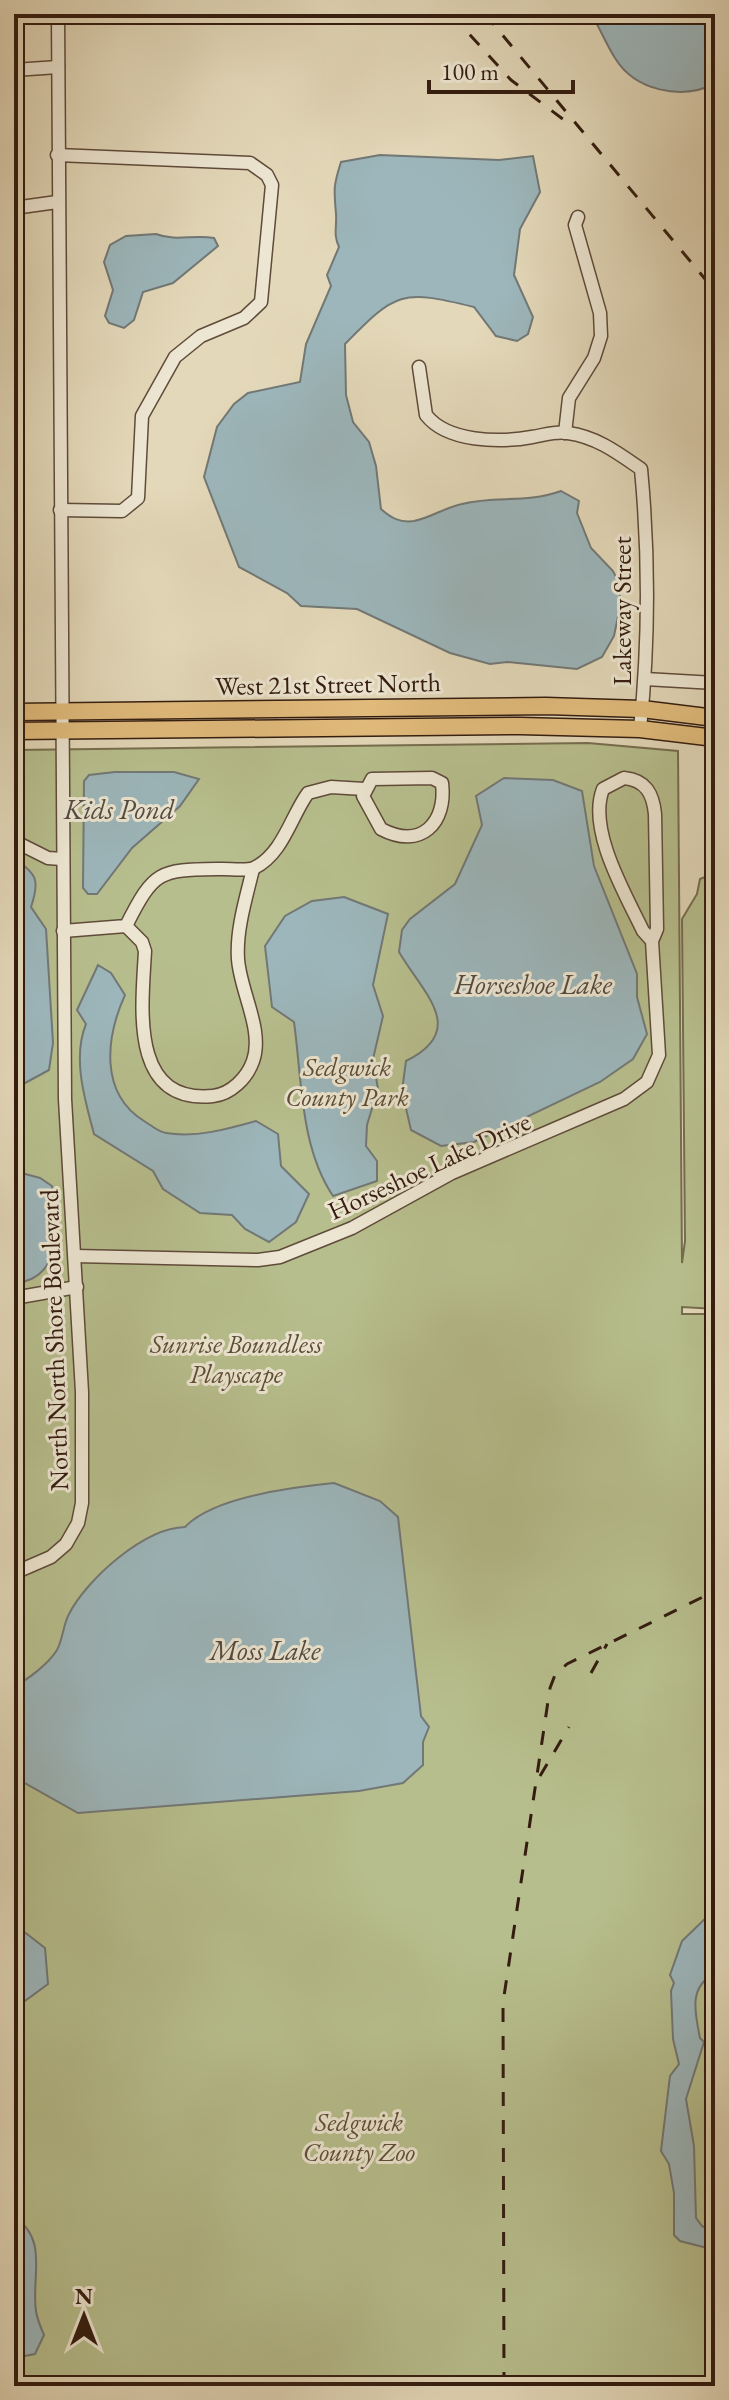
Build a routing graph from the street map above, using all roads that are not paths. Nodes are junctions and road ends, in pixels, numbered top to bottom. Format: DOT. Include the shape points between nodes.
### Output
graph roads {
  1 [pos="58,14"];
  2 [pos="58,67"];
  3 [pos="14,70"];
  4 [pos="57,155"];
  5 [pos="57,202"];
  6 [pos="14,208"];
  7 [pos="578,217"];
  8 [pos="419,367"];
  9 [pos="565,433"];
  10 [pos="60,510"];
  11 [pos="645,679"];
  12 [pos="715,683"];
  13 [pos="642,709"];
  14 [pos="61,711"];
  15 [pos="14,712"];
  16 [pos="715,718"];
  17 [pos="640,729"];
  18 [pos="62,730"];
  19 [pos="14,731"];
  20 [pos="715,738"];
  21 [pos="364,789"];
  22 [pos="14,841"];
  23 [pos="62,859"];
  24 [pos="253,869"];
  25 [pos="126,926"];
  26 [pos="63,931"];
  27 [pos="652,941"];
  28 [pos="75,1256"];
  29 [pos="77,1287"];
  30 [pos="14,1298"];
  31 [pos="14,1573"];
  1 -- 2 [label="street, North North Shore Boulevard"];
  2 -- 3 [label="street"];
  2 -- 4 [label="street, North North Shore Boulevard"];
  4 -- 5 [label="street, North North Shore Boulevard"];
  4 -- 10 [label="street" via="235,161 259,168 272,185 261,302 244,318 194,340 175,357 142,416 138,498 122,511"];
  5 -- 6 [label="street"];
  5 -- 10 [label="street, North North Shore Boulevard"];
  7 -- 9 [label="street" via="575,225 600,313 601,336 569,398"];
  8 -- 9 [label="street" via="426,415 450,434 524,438"];
  9 -- 11 [label="street, Lakeway Street" via="604,444 641,469"];
  10 -- 14 [label="street, North North Shore Boulevard"];
  11 -- 12 [label="street"];
  11 -- 13 [label="street, Lakeway Street"];
  13 -- 14 [label="main road, West 21st Street North"];
  13 -- 16 [label="main road, West 21st Street North"];
  13 -- 17 [label="street, Lakeway Street"];
  14 -- 15 [label="main road, West 21st Street North"];
  14 -- 18 [label="street, North North Shore Boulevard"];
  17 -- 18 [label="main road, West 21st Street North"];
  17 -- 20 [label="main road, West 21st Street North"];
  18 -- 19 [label="main road, West 21st Street North"];
  18 -- 23 [label="street, North North Shore Boulevard"];
  21 -- 21 [label="street" via="375,821 399,836 427,830 444,805 442,783 432,778 372,779"];
  21 -- 24 [label="street" via="331,787 308,793 278,847"];
  22 -- 23 [label="street"];
  23 -- 26 [label="street, North North Shore Boulevard"];
  24 -- 25 [label="street" via="181,870 153,880"];
  24 -- 25 [label="street" via="238,957 255,1048 248,1071 229,1091 204,1096 175,1091 152,1071 144,1022 145,951"];
  25 -- 26 [label="street"];
  26 -- 28 [label="street, North North Shore Boulevard" via="65,1099"];
  27 -- 27 [label="street, Horseshoe Lake Drive" via="657,929 654,804 644,785 624,778 603,789 602,829 610,860"];
  27 -- 28 [label="street, Horseshoe Lake Drive" via="659,1055 647,1082 624,1099 452,1173 352,1228 280,1257"];
  28 -- 29 [label="street, North North Shore Boulevard"];
  29 -- 30 [label="street"];
  29 -- 31 [label="street, North North Shore Boulevard" via="81,1513 59,1551"];
}
